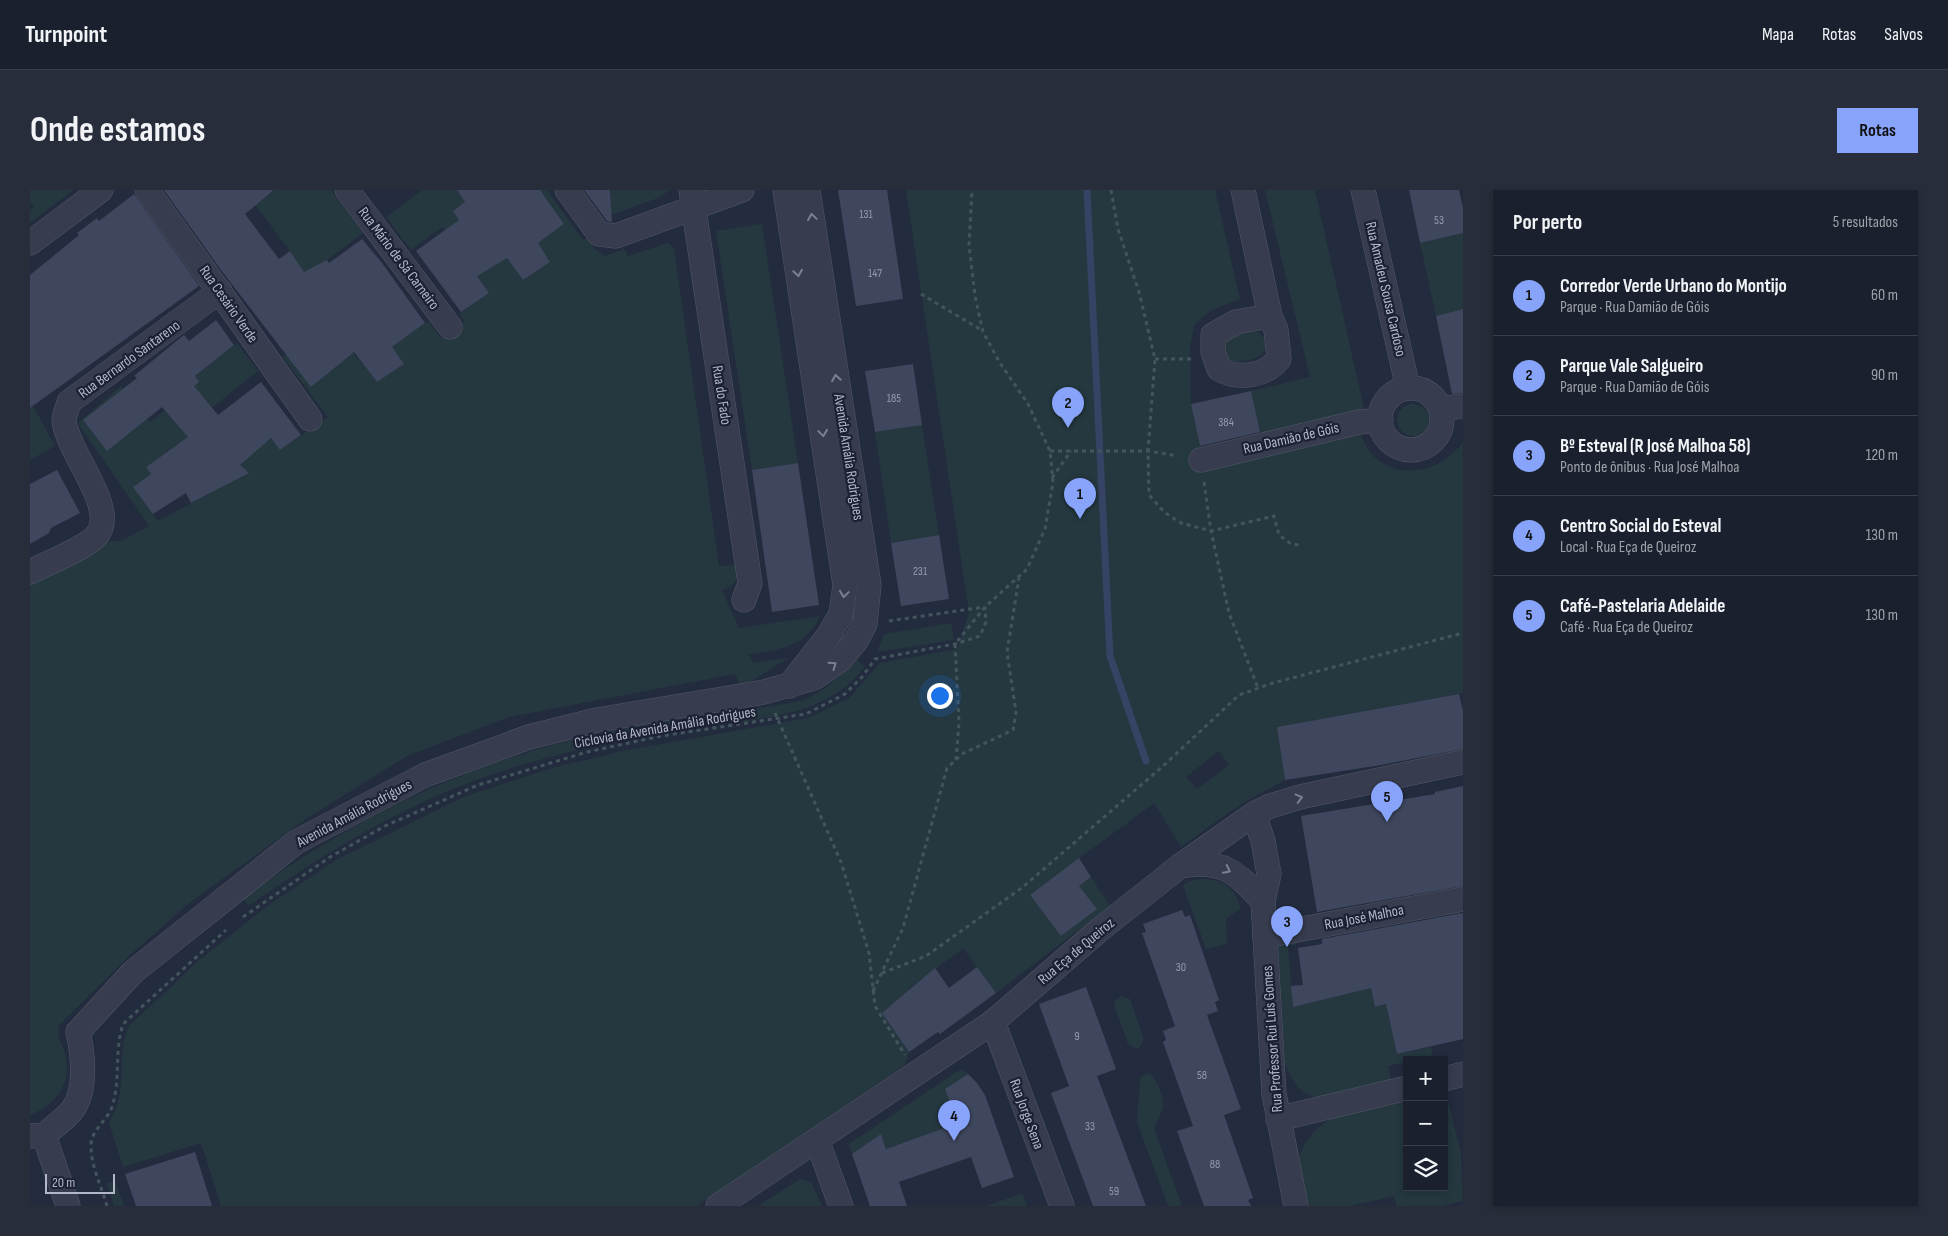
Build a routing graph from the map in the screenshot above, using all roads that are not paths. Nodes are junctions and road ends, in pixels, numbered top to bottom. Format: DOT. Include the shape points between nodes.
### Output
graph roads {
  1 [pos="100,190"];
  2 [pos="147,190"];
  3 [pos="347,190"];
  4 [pos="567,190"];
  5 [pos="742,190"];
  6 [pos="785,190"];
  7 [pos="808,190"];
  8 [pos="1244,190"];
  9 [pos="1364,190"];
  10 [pos="692,198"];
  11 [pos="30,243"];
  12 [pos="220,291"];
  13 [pos="1270,316"];
  14 [pos="450,327"];
  15 [pos="819,336"];
  16 [pos="1408,388"];
  17 [pos="1452,407"];
  18 [pos="310,419"];
  19 [pos="1381,420"];
  20 [pos="1202,460"];
  21 [pos="30,572"];
  22 [pos="744,600"];
  23 [pos="1463,762"];
  24 [pos="1254,814"];
  25 [pos="1180,866"];
  26 [pos="1463,899"];
  27 [pos="1263,901"];
  28 [pos="1265,936"];
  29 [pos="993,1022"];
  30 [pos="1463,1074"];
  31 [pos="1448,1078"];
  32 [pos="1403,1089"];
  33 [pos="1278,1119"];
  34 [pos="37,1136"];
  35 [pos="818,1140"];
  36 [pos="68,1206"];
  37 [pos="718,1206"];
  38 [pos="841,1206"];
  39 [pos="1062,1206"];
  40 [pos="1296,1206"];
  1 -- 11 [label="street"];
  2 -- 12 [label="street, Rua Cesário Verde"];
  3 -- 14 [label="street, Rua Mário de Sá Carneiro"];
  4 -- 10 [label="street" via="599,234 616,236"];
  5 -- 10 [label="street"];
  6 -- 15 [label="street, Avenida Amália Rodrigues, one-way"];
  15 -- 7 [label="street, Avenida Amália Rodrigues, one-way"];
  8 -- 13 [label="street"];
  9 -- 16 [label="street, Rua Amadeu Sousa Cardoso"];
  10 -- 22 [label="street, Rua do Fado" via="750,583"];
  12 -- 18 [label="street, Rua Cesário Verde"];
  12 -- 21 [label="street, Rua Bernardo Santareno" via="69,402 64,419 69,439 99,499 103,519 98,534 87,543"];
  15 -- 34 [label="street, Avenida Amália Rodrigues" via="845,585 841,614 829,635 789,686 597,720 529,737 425,775 296,842 133,972 78,1032 82,1082 74,1108"];
  16 -- 17 [label="street" via="1428,393"];
  16 -- 19 [label="street" via="1390,396 1384,404"];
  17 -- 19 [label="street" via="1442,419 1441,429 1435,438 1418,449 1408,449 1390,441"];
  19 -- 20 [label="street, Rua Damião de Góis" via="1359,422"];
  24 -- 23 [label="street, Rua Eça de Queiroz, one-way" via="1300,797"];
  24 -- 25 [label="street, Rua Eça de Queiroz"];
  24 -- 27 [label="street, Rua Professor Rui Luís Gomes" via="1269,874"];
  25 -- 27 [label="street, one-way" via="1199,863 1219,866 1241,877"];
  25 -- 29 [label="street, Rua Eça de Queiroz" via="1098,931"];
  26 -- 28 [label="street, Rua José Malhoa"];
  27 -- 28 [label="street, Rua Professor Rui Luís Gomes"];
  28 -- 33 [label="street, Rua Professor Rui Luís Gomes"];
  29 -- 35 [label="street, Rua Eça de Queiroz"];
  29 -- 39 [label="street, Rua Jorge Sena"];
  30 -- 31 [label="street"];
  32 -- 33 [label="street"];
  33 -- 40 [label="street, Rua Professor Rui Luís Gomes"];
  34 -- 36 [label="street"];
  35 -- 37 [label="street, Rua Eça de Queiroz"];
  35 -- 38 [label="street"];
}
